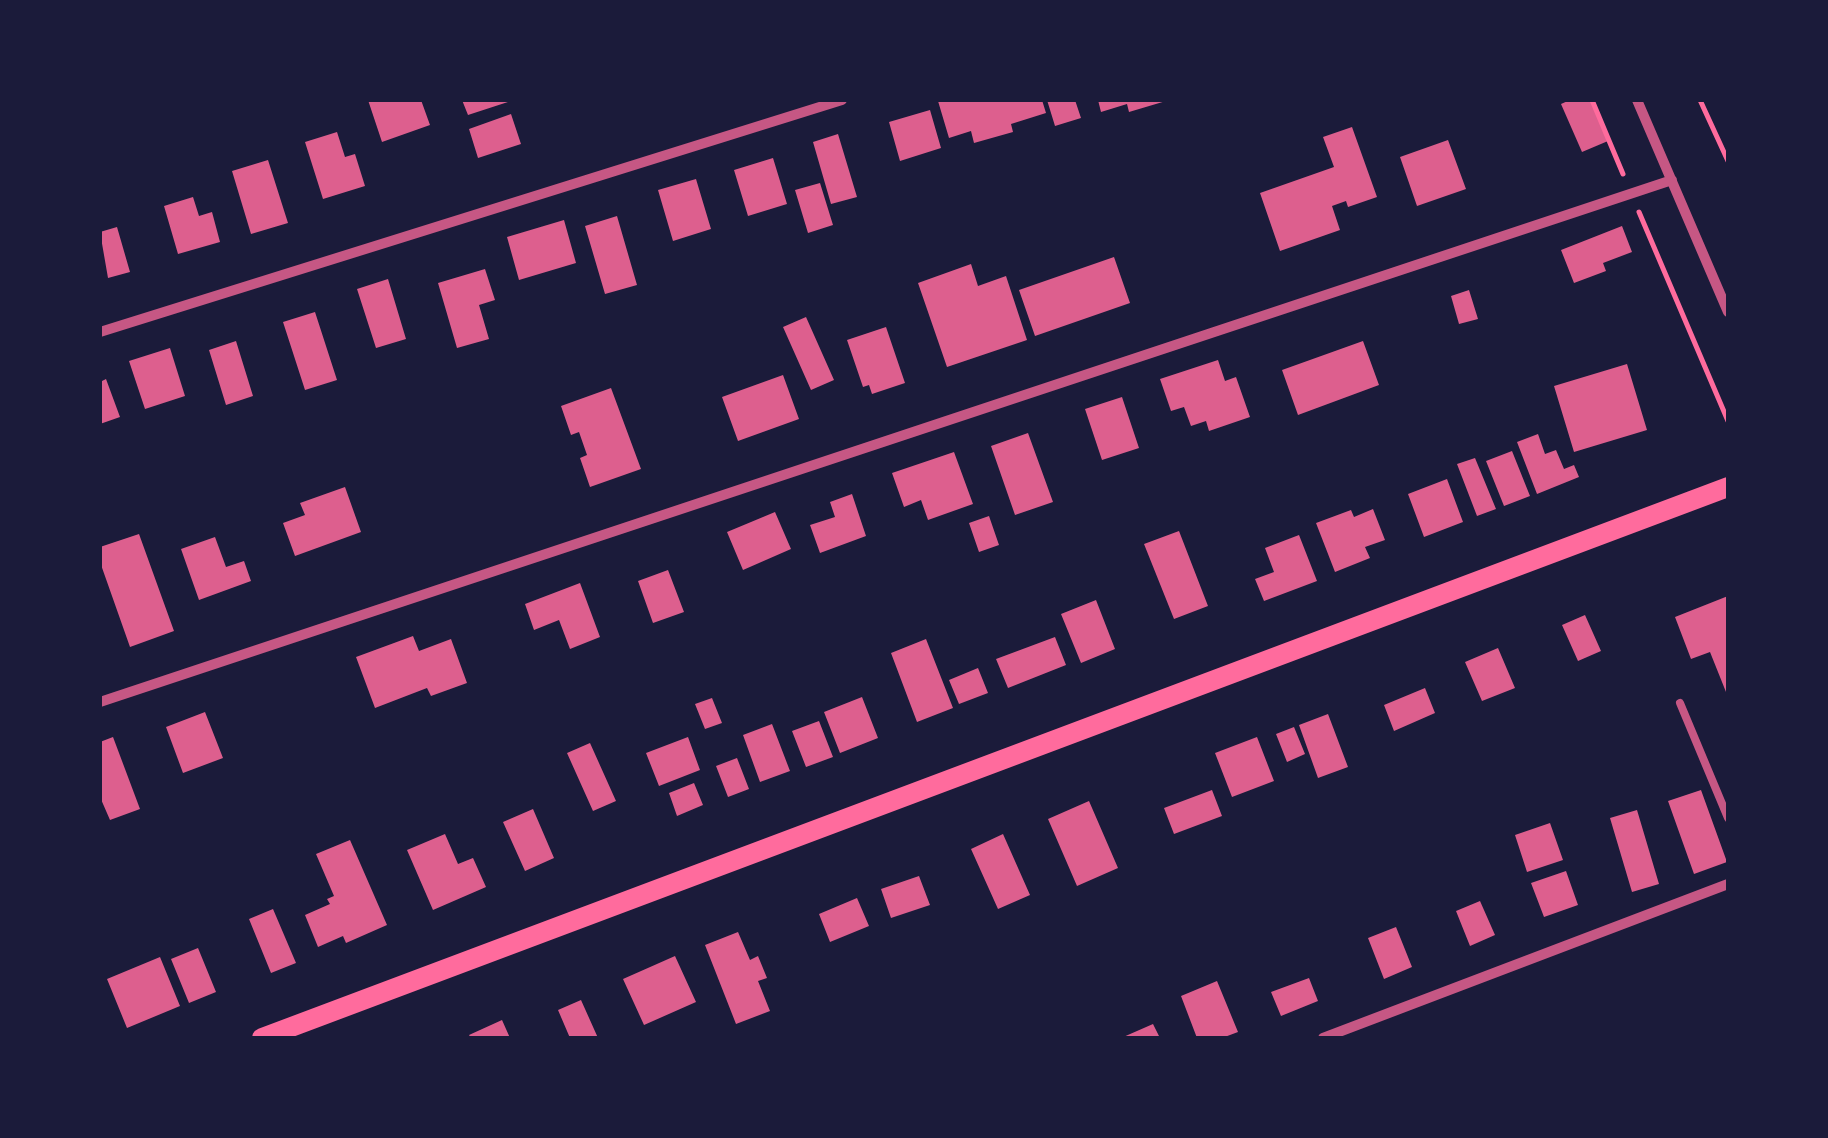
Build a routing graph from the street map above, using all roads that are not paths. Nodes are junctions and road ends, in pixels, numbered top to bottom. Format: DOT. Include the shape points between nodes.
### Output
graph roads {
  1 [pos="842,100"];
  2 [pos="1637,100"];
  3 [pos="1672,180"];
  4 [pos="1728,312"];
  5 [pos="100,332"];
  6 [pos="1728,487"];
  7 [pos="100,702"];
  8 [pos="1680,702"];
  9 [pos="1728,818"];
  10 [pos="1728,884"];
  11 [pos="262,1038"];
  12 [pos="1323,1038"];
  1 -- 5 [label="street"];
  2 -- 3 [label="street"];
  3 -- 4 [label="street"];
  3 -- 7 [label="street"];
  6 -- 11 [label="main road"];
  8 -- 9 [label="lane"];
  10 -- 12 [label="street"];
}
